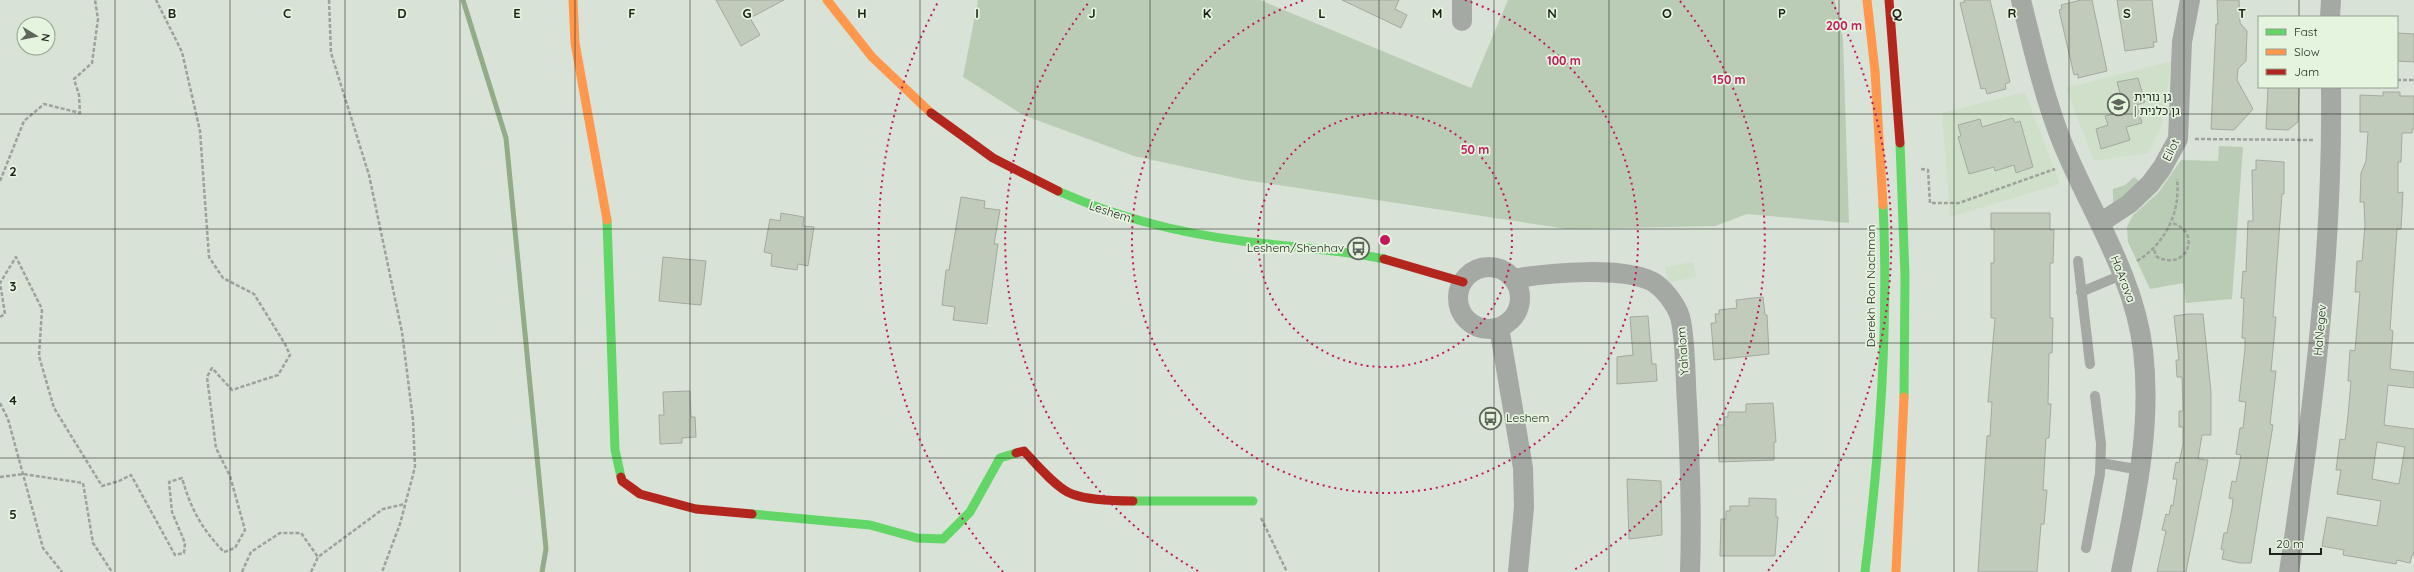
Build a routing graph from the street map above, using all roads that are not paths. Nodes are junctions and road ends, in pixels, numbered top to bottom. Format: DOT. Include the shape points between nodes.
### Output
graph roads {
  1 [pos="573,0"];
  2 [pos="827,0"];
  3 [pos="1462,0"];
  4 [pos="1867,0"];
  5 [pos="1888,0"];
  6 [pos="2021,0"];
  7 [pos="2190,0"];
  8 [pos="2331,0"];
  9 [pos="2330,16"];
  10 [pos="1462,21"];
  11 [pos="2331,88"];
  12 [pos="2100,223"];
  13 [pos="2078,261"];
  14 [pos="2129,269"];
  15 [pos="1513,279"];
  16 [pos="1463,282"];
  17 [pos="2081,292"];
  18 [pos="1498,327"];
  19 [pos="2090,364"];
  20 [pos="2095,396"];
  21 [pos="2101,463"];
  22 [pos="2141,470"];
  23 [pos="1253,501"];
  24 [pos="2086,548"];
  25 [pos="1518,572"];
  26 [pos="1690,572"];
  27 [pos="1865,572"];
  28 [pos="1896,572"];
  29 [pos="2121,572"];
  30 [pos="2289,572"];
  1 -- 23 [label="street" via="575,43 607,221 615,450 622,481 640,494 696,509 870,525 917,538 943,539 970,512 1000,458 1024,451 1044,473 1071,494 1116,501"];
  2 -- 16 [label="street, Leshem" via="879,66 932,114 976,148 1043,186 1093,208 1167,228 1222,238 1378,258"];
  3 -- 10 [label="street"];
  4 -- 27 [label="street, Derekh Ron Nachman" via="1882,188 1884,274 1879,431"];
  5 -- 28 [label="street" via="1903,180 1905,284 1906,356"];
  6 -- 12 [label="street, HaArava" via="2041,79 2062,142"];
  7 -- 12 [label="street, Eilot" via="2182,49 2178,139 2150,184 2129,204"];
  8 -- 9 [label="street"];
  11 -- 30 [label="street, HaNegev" via="2331,150 2324,282 2308,444"];
  12 -- 14 [label="street, HaArava"];
  13 -- 17 [label="lane"];
  14 -- 17 [label="lane"];
  14 -- 22 [label="street, HaArava" via="2146,382 2146,423"];
  15 -- 16 [label="street" via="1505,271 1483,267 1474,271"];
  15 -- 18 [label="street" via="1518,286 1520,301 1515,314 1508,322"];
  15 -- 26 [label="street, Yahalom" via="1561,273 1635,275 1656,284 1671,300 1681,320 1685,365 1689,441"];
  16 -- 18 [label="street" via="1459,304 1464,316 1478,327"];
  17 -- 19 [label="lane"];
  18 -- 25 [label="street" via="1524,468 1524,507"];
  20 -- 21 [label="lane"];
  21 -- 22 [label="lane"];
  21 -- 24 [label="lane"];
  22 -- 29 [label="street, HaArava"];
}
